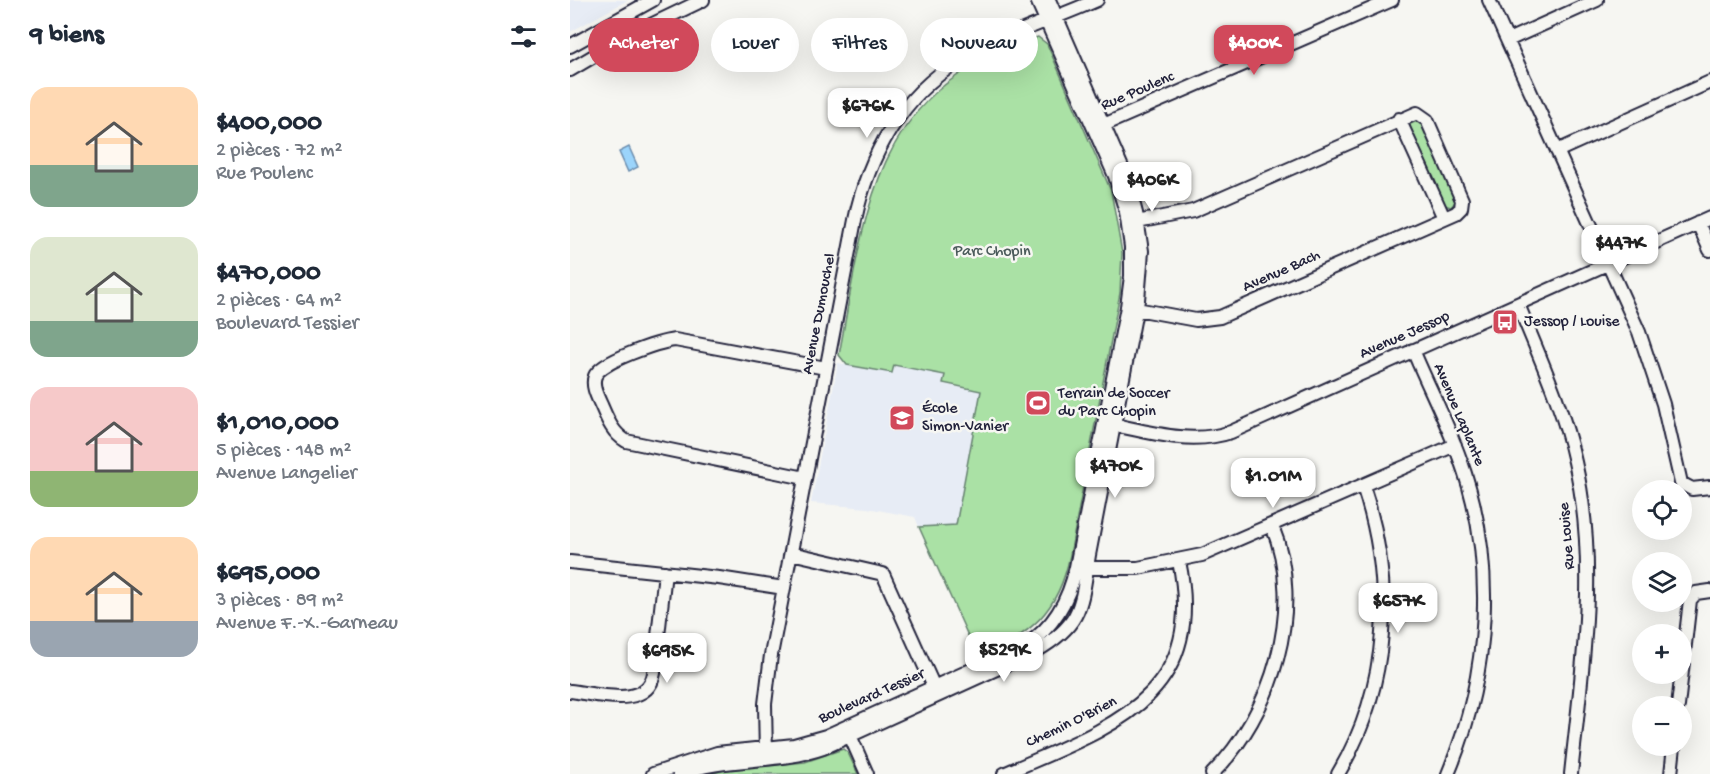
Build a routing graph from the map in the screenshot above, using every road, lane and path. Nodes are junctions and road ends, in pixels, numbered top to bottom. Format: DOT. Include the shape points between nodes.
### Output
graph roads {
  1 [pos="653,0"];
  2 [pos="703,0"];
  3 [pos="1037,0"];
  4 [pos="1049,0"];
  5 [pos="1097,0"];
  6 [pos="1392,0"];
  7 [pos="1490,0"];
  8 [pos="1597,0"];
  9 [pos="1052,20"];
  10 [pos="1508,40"];
  11 [pos="570,46"];
  12 [pos="570,70"];
  13 [pos="1710,82"];
  14 [pos="1399,118"];
  15 [pos="1099,127"];
  16 [pos="1557,151"];
  17 [pos="1444,218"];
  18 [pos="1704,220"];
  19 [pos="1133,223"];
  20 [pos="1710,250"];
  21 [pos="1609,265"];
  22 [pos="1518,304"];
  23 [pos="1132,308"];
  24 [pos="1413,350"];
  25 [pos="826,368"];
  26 [pos="1109,424"];
  27 [pos="1455,445"];
  28 [pos="805,478"];
  29 [pos="1363,486"];
  30 [pos="1710,487"];
  31 [pos="1272,526"];
  32 [pos="790,553"];
  33 [pos="1179,561"];
  34 [pos="570,562"];
  35 [pos="1082,568"];
  36 [pos="664,572"];
  37 [pos="784,588"];
  38 [pos="1710,591"];
  39 [pos="934,687"];
  40 [pos="570,691"];
  41 [pos="1679,696"];
  42 [pos="848,731"];
  43 [pos="766,752"];
  44 [pos="1673,756"];
  45 [pos="685,770"];
  46 [pos="653,774"];
  47 [pos="867,774"];
  48 [pos="1004,774"];
  49 [pos="1212,774"];
  50 [pos="1338,774"];
  51 [pos="1448,774"];
  52 [pos="1571,774"];
  53 [pos="1671,774"];
  1 -- 11 [label="street"];
  2 -- 12 [label="street" via="626,37"];
  3 -- 9 [label="street, Boulevard Tessier"];
  4 -- 9 [label="street, Boulevard Tessier"];
  5 -- 9 [label="street, Avenue Dumouchel"];
  6 -- 15 [label="street, Rue Poulenc"];
  7 -- 10 [label="street"];
  8 -- 10 [label="street"];
  9 -- 15 [label="street, Boulevard Tessier"];
  9 -- 25 [label="street, Avenue Dumouchel" via="951,66 922,90 895,122 862,190"];
  10 -- 16 [label="street"];
  13 -- 16 [label="street"];
  14 -- 17 [label="street"];
  14 -- 17 [label="street, Avenue Bach" via="1417,113 1427,120 1462,200 1458,211"];
  14 -- 19 [label="street, Avenue Bach" via="1199,208"];
  15 -- 19 [label="street, Boulevard Tessier"];
  16 -- 21 [label="street"];
  17 -- 23 [label="street, Avenue Bach" via="1220,317 1196,320"];
  18 -- 20 [label="street"];
  18 -- 21 [label="street, Avenue Jessop"];
  19 -- 23 [label="street, Boulevard Tessier" via="1142,270"];
  21 -- 22 [label="street, Avenue Jessop"];
  21 -- 30 [label="street" via="1651,365 1680,480 1689,489"];
  22 -- 24 [label="street, Avenue Jessop"];
  22 -- 52 [label="street, Rue Louise" via="1563,418 1585,519 1588,602"];
  23 -- 26 [label="street, Boulevard Tessier"];
  24 -- 26 [label="street, Avenue Jessop" via="1217,436 1187,438"];
  24 -- 27 [label="street, Avenue Laplante"];
  25 -- 28 [label="street, Avenue Dumouchel"];
  25 -- 28 [label="street" via="675,340 610,363 594,378 612,429 626,441"];
  26 -- 35 [label="street, Boulevard Tessier"];
  27 -- 29 [label="street"];
  27 -- 51 [label="street, Avenue Laplante" via="1467,481 1481,551 1484,620 1475,695"];
  28 -- 32 [label="street, Avenue Dumouchel"];
  29 -- 31 [label="street"];
  29 -- 50 [label="street" via="1381,555 1383,633 1367,709"];
  31 -- 33 [label="street"];
  31 -- 49 [label="street" via="1284,591 1277,657 1268,689 1253,719"];
  32 -- 37 [label="street, Avenue Dumouchel"];
  32 -- 39 [label="street" via="883,574"];
  33 -- 35 [label="street" via="1138,568"];
  33 -- 48 [label="street, Chemin O'Brien" via="1185,599 1182,633 1170,665 1151,694 1111,726"];
  34 -- 36 [label="street"];
  35 -- 39 [label="street, Boulevard Tessier" via="1063,607 1040,634 1017,650"];
  35 -- 42 [label="street, Boulevard Tessier" via="1081,608 1072,624 1055,640 1022,659"];
  36 -- 37 [label="street"];
  36 -- 40 [label="street" via="654,673 648,689 634,696"];
  37 -- 43 [label="street, Avenue Dumouchel" via="767,683"];
  38 -- 41 [label="street" via="1695,593 1689,603"];
  39 -- 42 [label="street, Boulevard Tessier"];
  42 -- 43 [label="street, Boulevard Tessier"];
  42 -- 47 [label="street"];
  43 -- 45 [label="street, Boulevard Tessier"];
  44 -- 53 [label="street"];
  45 -- 46 [label="street, Boulevard Tessier"];
}
